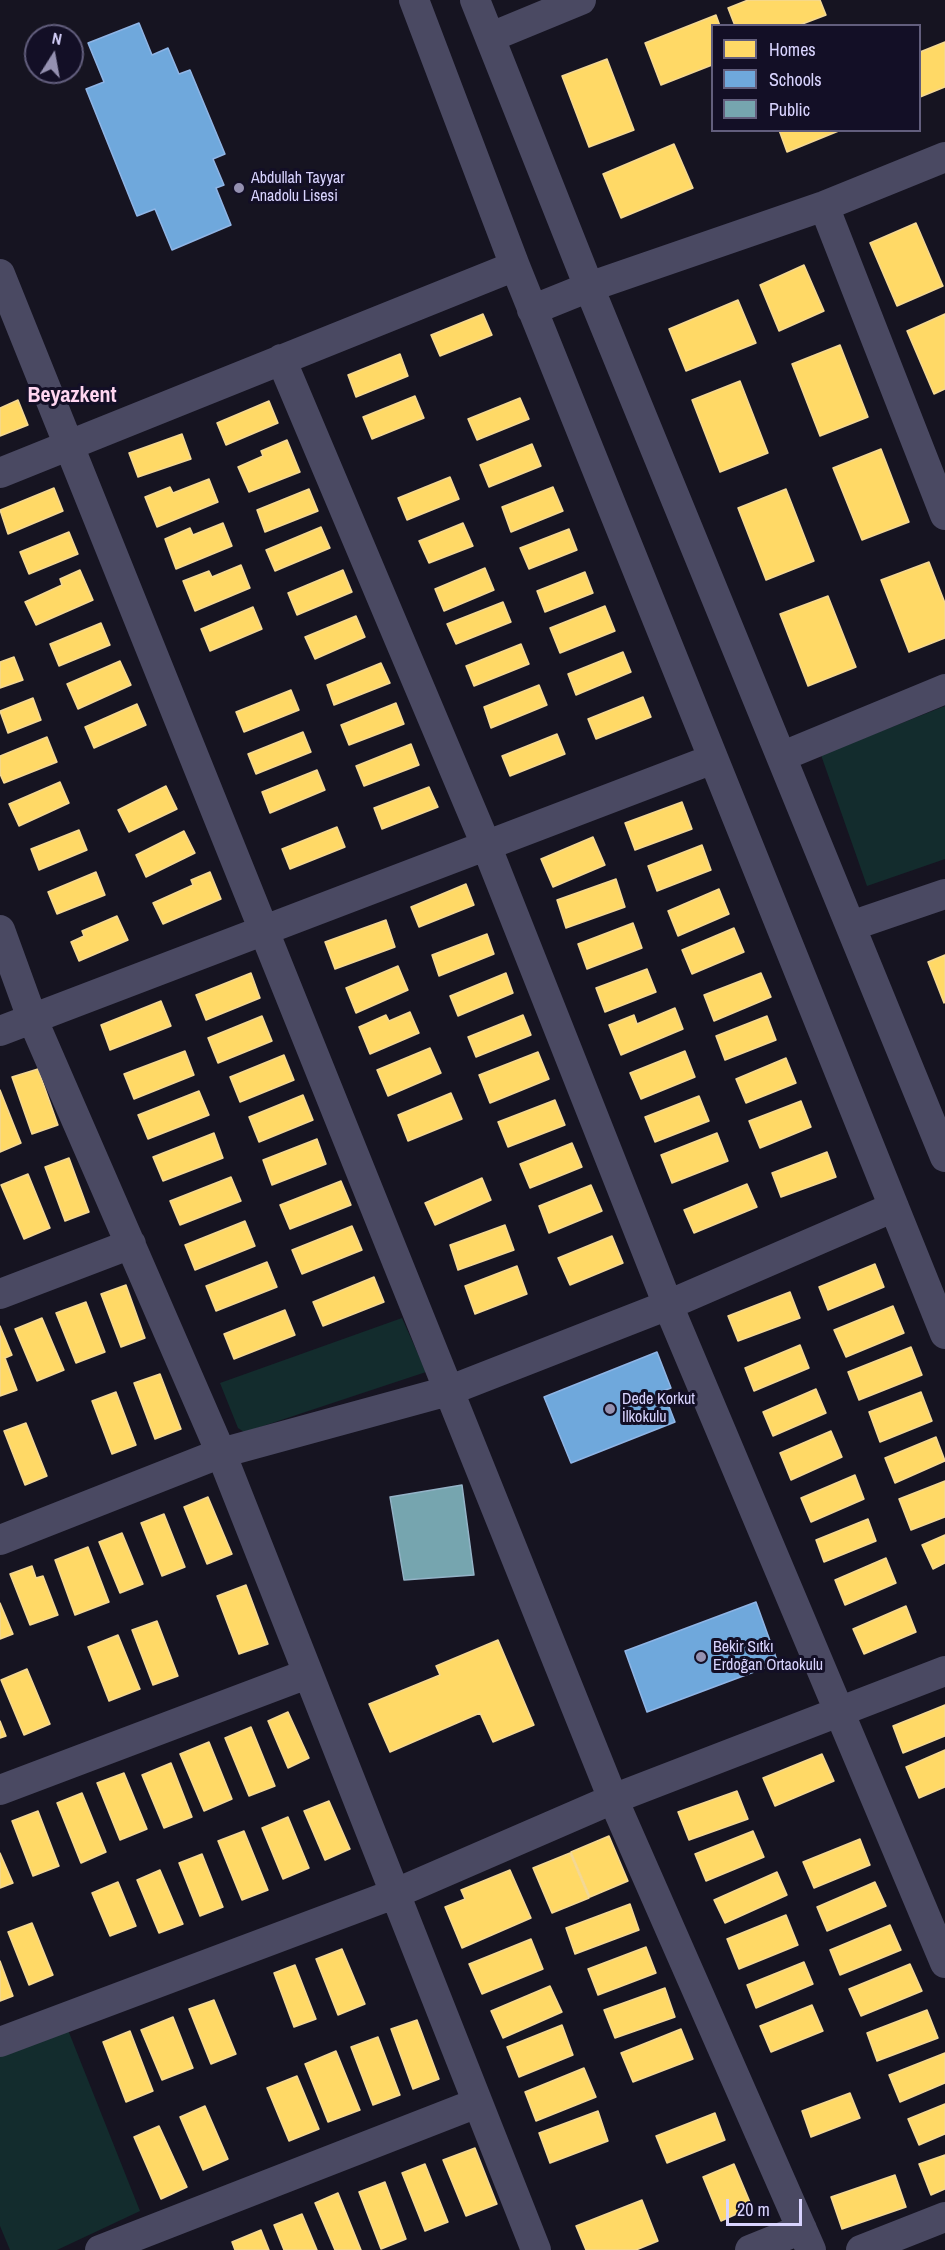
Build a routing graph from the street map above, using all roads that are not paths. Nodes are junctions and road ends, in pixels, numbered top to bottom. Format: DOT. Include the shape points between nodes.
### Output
graph roads {
  1 [pos="414,0"];
  2 [pos="475,0"];
  3 [pos="581,0"];
  4 [pos="491,37"];
  5 [pos="945,157"];
  6 [pos="824,207"];
  7 [pos="515,266"];
  8 [pos="0,274"];
  9 [pos="589,286"];
  10 [pos="532,310"];
  11 [pos="281,359"];
  12 [pos="67,444"];
  13 [pos="0,473"];
  14 [pos="945,515"];
  15 [pos="945,689"];
  16 [pos="783,756"];
  17 [pos="713,759"];
  18 [pos="486,845"];
  19 [pos="945,894"];
  20 [pos="851,926"];
  21 [pos="0,930"];
  22 [pos="263,931"];
  23 [pos="32,1018"];
  24 [pos="0,1031"];
  25 [pos="938,1122"];
  26 [pos="945,1157"];
  27 [pos="894,1207"];
  28 [pos="131,1244"];
  29 [pos="0,1293"];
  30 [pos="669,1305"];
  31 [pos="945,1334"];
  32 [pos="448,1391"];
  33 [pos="221,1453"];
  34 [pos="0,1540"];
  35 [pos="945,1671"];
  36 [pos="307,1674"];
  37 [pos="838,1712"];
  38 [pos="0,1790"];
  39 [pos="613,1799"];
  40 [pos="394,1894"];
  41 [pos="945,1963"];
  42 [pos="0,2042"];
  43 [pos="477,2103"];
  44 [pos="945,2217"];
  45 [pos="806,2240"];
  46 [pos="100,2250"];
  47 [pos="536,2250"];
  48 [pos="750,2250"];
  49 [pos="861,2250"];
  1 -- 7 [label="street"];
  2 -- 4 [label="street"];
  3 -- 4 [label="street"];
  4 -- 9 [label="street"];
  5 -- 6 [label="street"];
  6 -- 9 [label="street"];
  6 -- 14 [label="street"];
  7 -- 10 [label="street"];
  7 -- 11 [label="street"];
  8 -- 12 [label="street"];
  9 -- 10 [label="street"];
  9 -- 16 [label="street"];
  10 -- 17 [label="street"];
  11 -- 12 [label="street"];
  11 -- 18 [label="street"];
  12 -- 13 [label="street"];
  12 -- 22 [label="street"];
  15 -- 16 [label="street"];
  16 -- 20 [label="street"];
  17 -- 18 [label="street"];
  17 -- 27 [label="street"];
  18 -- 22 [label="street"];
  18 -- 30 [label="street"];
  19 -- 20 [label="street"];
  20 -- 25 [label="street"];
  21 -- 23 [label="street"];
  22 -- 23 [label="street"];
  22 -- 32 [label="street"];
  23 -- 24 [label="street"];
  23 -- 28 [label="street"];
  25 -- 26 [label="street"];
  27 -- 30 [label="street"];
  27 -- 31 [label="street"];
  28 -- 29 [label="street"];
  28 -- 33 [label="street"];
  30 -- 32 [label="street"];
  30 -- 37 [label="street"];
  32 -- 33 [label="street"];
  32 -- 39 [label="street"];
  33 -- 34 [label="street"];
  33 -- 36 [label="street"];
  35 -- 37 [label="street"];
  36 -- 38 [label="street"];
  36 -- 40 [label="street"];
  37 -- 39 [label="street"];
  37 -- 41 [label="street"];
  39 -- 40 [label="street"];
  39 -- 45 [label="street"];
  40 -- 42 [label="street"];
  40 -- 43 [label="street"];
  43 -- 46 [label="street"];
  43 -- 47 [label="street"];
  44 -- 49 [label="street"];
  45 -- 48 [label="street"];
}
